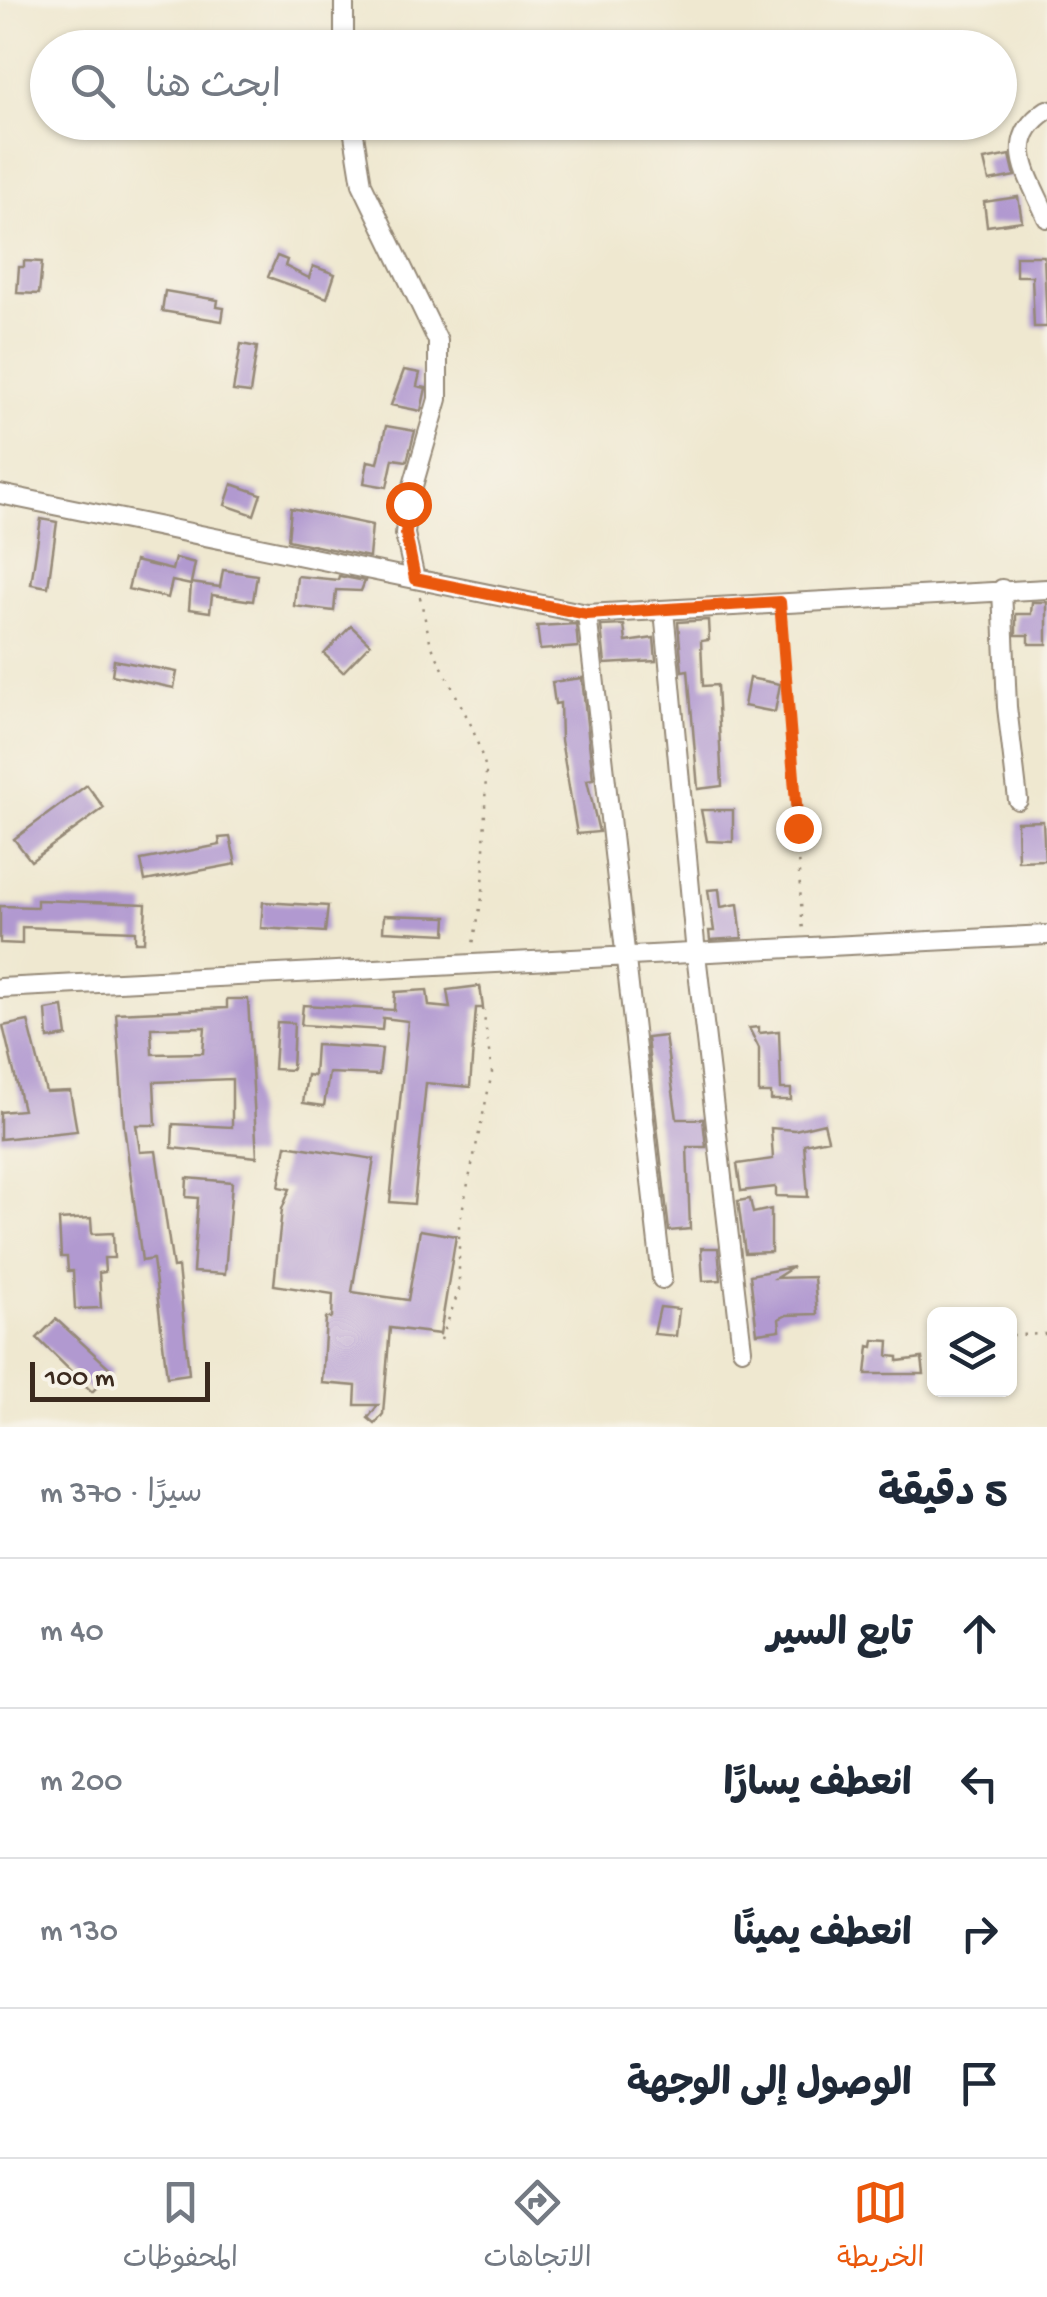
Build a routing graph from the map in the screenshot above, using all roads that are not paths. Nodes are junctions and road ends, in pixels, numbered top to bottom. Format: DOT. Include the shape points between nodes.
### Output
graph roads {
  1 [pos="344,0"];
  2 [pos="344,30"];
  3 [pos="1047,110"];
  4 [pos="355,140"];
  5 [pos="1047,218"];
  6 [pos="0,494"];
  7 [pos="415,579"];
  8 [pos="1002,589"];
  9 [pos="1047,589"];
  10 [pos="664,610"];
  11 [pos="587,614"];
  12 [pos="1018,800"];
  13 [pos="1047,935"];
  14 [pos="628,954"];
  15 [pos="696,954"];
  16 [pos="0,988"];
  17 [pos="662,1279"];
  18 [pos="742,1349"];
  1 -- 2 [label="street"];
  3 -- 5 [label="street" via="1020,140"];
  4 -- 7 [label="street" via="362,184 438,341 438,399 408,504"];
  6 -- 7 [label="street"];
  7 -- 11 [label="street"];
  8 -- 9 [label="street"];
  8 -- 10 [label="street"];
  8 -- 12 [label="street"];
  10 -- 11 [label="street"];
  10 -- 15 [label="street"];
  11 -- 14 [label="street"];
  13 -- 15 [label="street"];
  14 -- 15 [label="street"];
  14 -- 16 [label="street"];
  14 -- 17 [label="street"];
  15 -- 18 [label="street"];
}
